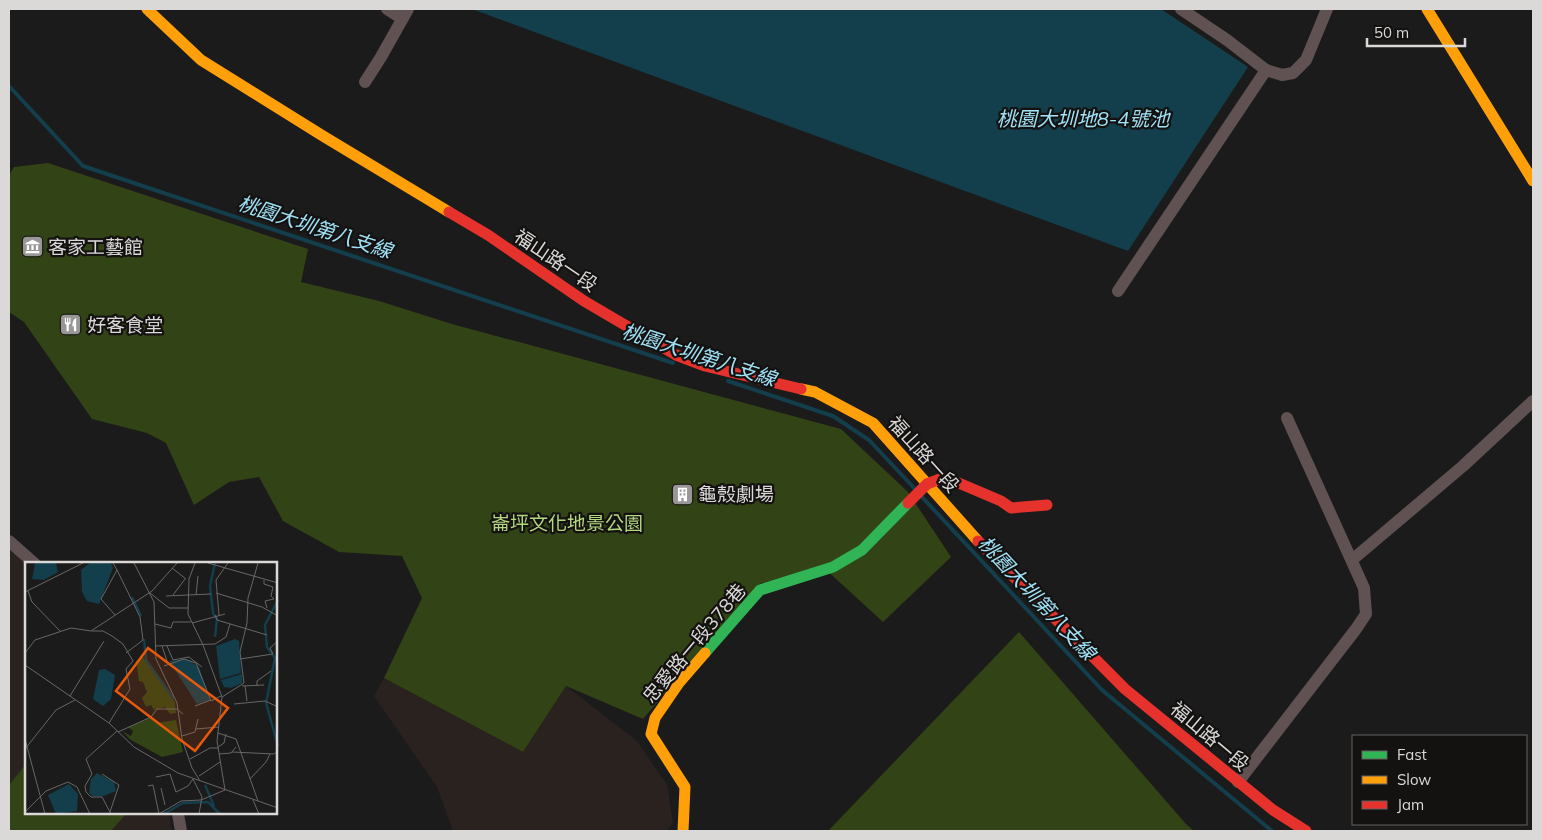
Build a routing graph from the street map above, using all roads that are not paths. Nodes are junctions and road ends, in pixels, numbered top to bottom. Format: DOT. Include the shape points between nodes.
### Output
graph roads {
  1 [pos="147,9"];
  2 [pos="387,9"];
  3 [pos="1181,9"];
  4 [pos="1327,9"];
  5 [pos="1427,9"];
  6 [pos="404,14"];
  7 [pos="1266,70"];
  8 [pos="364,82"];
  9 [pos="1533,182"];
  10 [pos="1118,291"];
  11 [pos="1533,401"];
  12 [pos="1287,418"];
  13 [pos="922,490"];
  14 [pos="1047,504"];
  15 [pos="9,541"];
  16 [pos="1352,560"];
  17 [pos="33,562"];
  18 [pos="1238,782"];
  19 [pos="178,815"];
  20 [pos="181,831"];
  21 [pos="683,831"];
  22 [pos="1306,831"];
  1 -- 13 [label="street, 福山路一段" via="201,60 488,235 584,301 676,355 705,366 815,392 873,423"];
  2 -- 6 [label="street"];
  3 -- 7 [label="street"];
  4 -- 7 [label="street" via="1306,60 1292,72 1282,75"];
  5 -- 9 [label="street"];
  6 -- 8 [label="street"];
  7 -- 10 [label="street"];
  11 -- 16 [label="street" via="1463,466"];
  12 -- 16 [label="street"];
  13 -- 14 [label="street" via="940,479 954,481 1001,500 1011,508"];
  13 -- 18 [label="street, 福山路一段" via="971,534 1125,689"];
  13 -- 21 [label="street, 忠愛路一段378巷" via="862,550 833,567 760,590 674,690 655,718 651,734 685,786"];
  15 -- 17 [label="street"];
  16 -- 18 [label="street" via="1364,588 1366,614"];
  18 -- 22 [label="street, 福山路一段"];
  19 -- 20 [label="street"];
}
